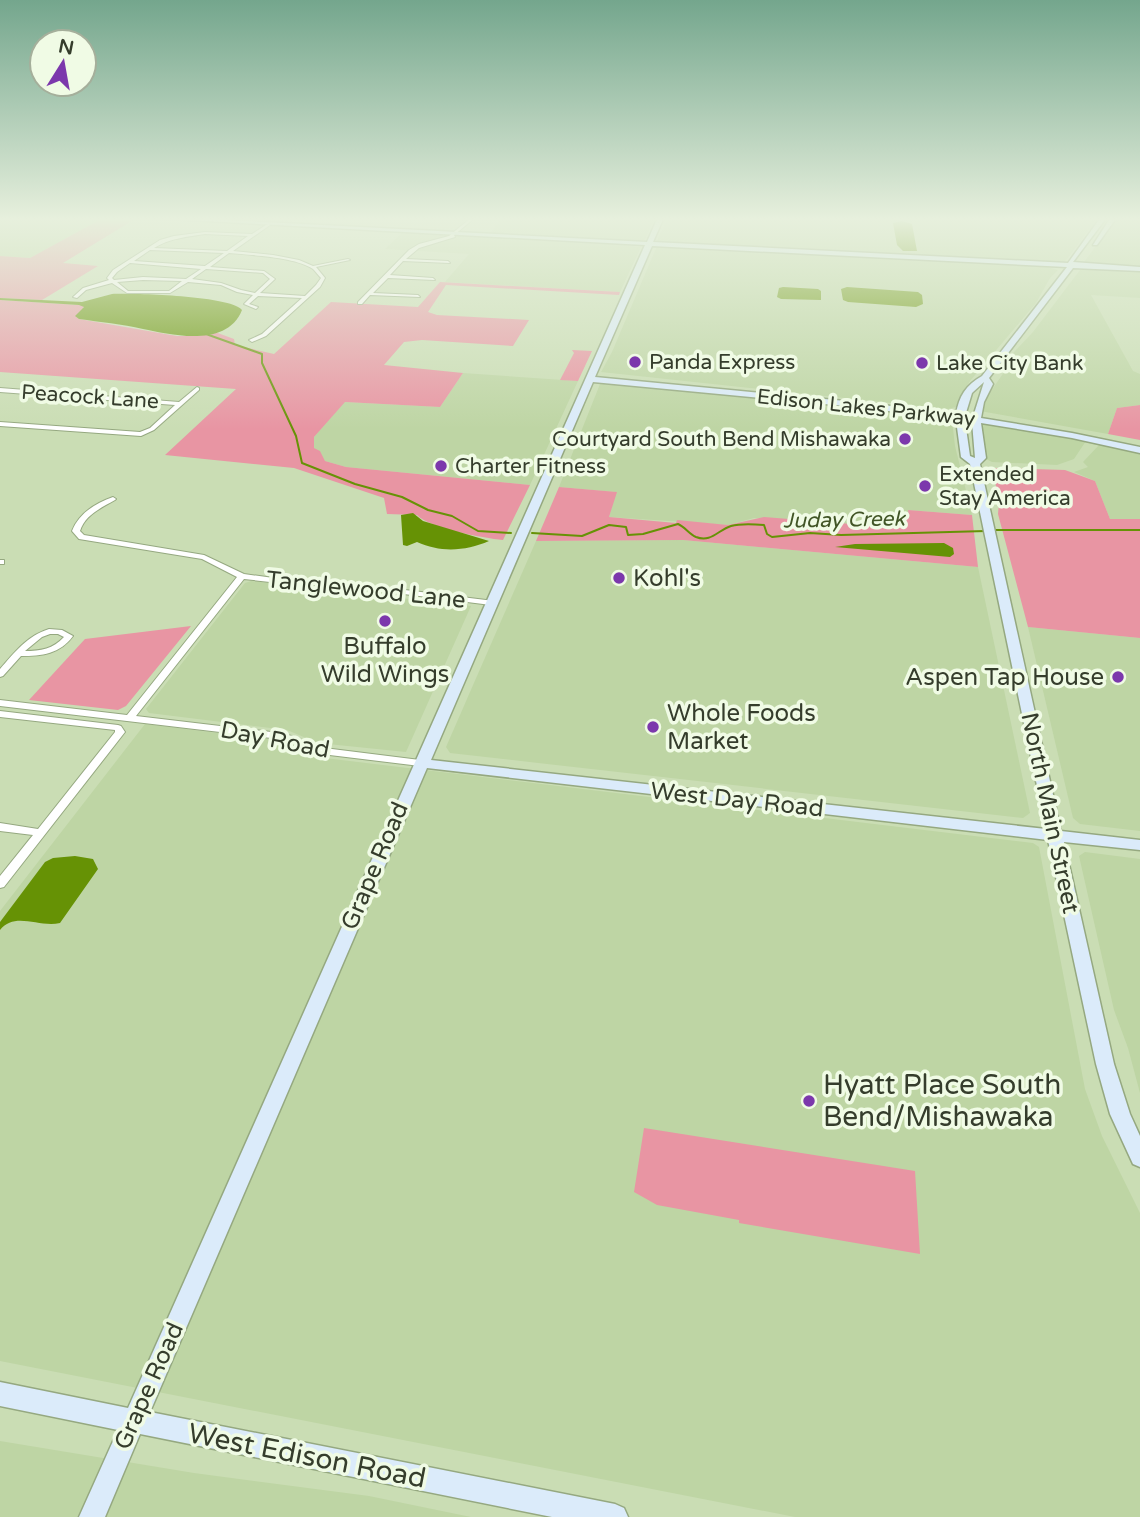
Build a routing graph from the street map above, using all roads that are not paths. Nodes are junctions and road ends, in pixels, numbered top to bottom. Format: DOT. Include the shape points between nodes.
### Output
graph roads {
  1 [pos="90,288"];
  2 [pos="120,288"];
  3 [pos="177,288"];
  4 [pos="228,288"];
  5 [pos="265,288"];
  6 [pos="314,288"];
  7 [pos="375,288"];
  8 [pos="630,288"];
  9 [pos="1054,288"];
  10 [pos="369,294"];
  11 [pos="257,295"];
  12 [pos="418,296"];
  13 [pos="305,297"];
  14 [pos="75,298"];
  15 [pos="360,303"];
  16 [pos="256,308"];
  17 [pos="251,340"];
  18 [pos="591,377"];
  19 [pos="985,378"];
  20 [pos="197,389"];
  21 [pos="0,390"];
  22 [pos="180,404"];
  23 [pos="960,415"];
  24 [pos="976,417"];
  25 [pos="0,424"];
  26 [pos="1140,443"];
  27 [pos="1140,450"];
  28 [pos="975,463"];
  29 [pos="113,499"];
  30 [pos="242,576"];
  31 [pos="491,603"];
  32 [pos="20,653"];
  33 [pos="0,674"];
  34 [pos="0,702"];
  35 [pos="0,714"];
  36 [pos="130,718"];
  37 [pos="420,764"];
  38 [pos="0,827"];
  39 [pos="40,832"];
  40 [pos="1055,835"];
  41 [pos="1140,845"];
  42 [pos="1,881"];
  43 [pos="1140,1158"];
  44 [pos="0,1394"];
  45 [pos="132,1422"];
  46 [pos="92,1517"];
  47 [pos="615,1517"];
  1 -- 14 [label="street"];
  2 -- 3 [label="street" via="155,294"];
  4 -- 11 [label="street"];
  5 -- 11 [label="street"];
  6 -- 13 [label="street"];
  7 -- 10 [label="street"];
  8 -- 18 [label="main road, Grape Road"];
  9 -- 19 [label="main road, North Main Street"];
  10 -- 12 [label="street"];
  10 -- 15 [label="street"];
  11 -- 13 [label="street"];
  11 -- 16 [label="street" via="246,304"];
  13 -- 17 [label="street" via="264,335"];
  18 -- 23 [label="main road, Edison Lakes Parkway"];
  18 -- 31 [label="main road, Grape Road"];
  19 -- 23 [label="main road, North Main Street" via="970,389"];
  19 -- 24 [label="main road, North Main Street" via="989,384"];
  20 -- 22 [label="street"];
  21 -- 22 [label="street, Peacock Lane"];
  22 -- 25 [label="street" via="152,429 139,434"];
  23 -- 24 [label="main road, Edison Lakes Parkway"];
  23 -- 28 [label="main road, North Main Street" via="966,457"];
  24 -- 26 [label="main road, Edison Lakes Parkway"];
  24 -- 27 [label="main road, Edison Lakes Parkway"];
  24 -- 28 [label="main road, North Main Street" via="981,458"];
  28 -- 40 [label="main road, North Main Street"];
  29 -- 30 [label="street, Tanglewood Lane" via="95,507 78,524 76,531 82,537 204,557"];
  30 -- 31 [label="street, Tanglewood Lane"];
  30 -- 36 [label="street, Tanglewood Lane"];
  31 -- 37 [label="main road, Grape Road"];
  32 -- 32 [label="street" via="39,635 69,636 48,652"];
  32 -- 33 [label="street"];
  34 -- 36 [label="street, Day Road"];
  35 -- 39 [label="street" via="119,730"];
  36 -- 37 [label="street, Day Road" via="279,736 296,740 305,749"];
  37 -- 40 [label="main road, West Day Road"];
  37 -- 45 [label="main road, Grape Road"];
  38 -- 39 [label="street"];
  39 -- 42 [label="street"];
  40 -- 41 [label="main road, West Day Road"];
  40 -- 43 [label="main road, North Main Street" via="1105,1064"];
  44 -- 45 [label="main road, West Edison Road"];
  45 -- 46 [label="main road, Grape Road"];
  45 -- 47 [label="main road, West Edison Road"];
}
